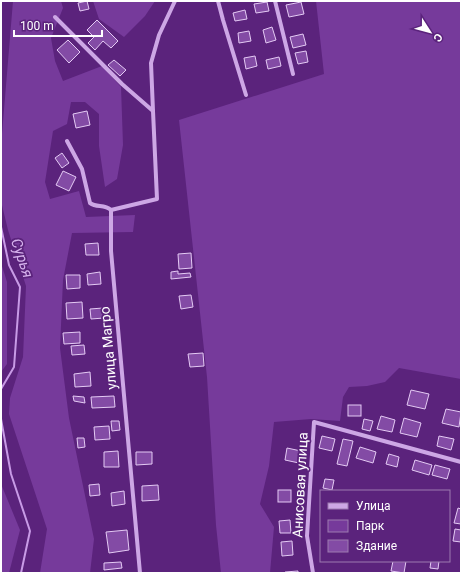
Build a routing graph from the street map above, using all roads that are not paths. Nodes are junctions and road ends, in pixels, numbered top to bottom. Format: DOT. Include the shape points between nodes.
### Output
graph roads {
  1 [pos="175,1"];
  2 [pos="218,1"];
  3 [pos="275,1"];
  4 [pos="55,17"];
  5 [pos="293,74"];
  6 [pos="246,95"];
  7 [pos="152,111"];
  8 [pos="68,141"];
  9 [pos="111,210"];
  10 [pos="461,462"];
  11 [pos="140,573"];
  12 [pos="312,573"];
  1 -- 7 [label="street" via="159,35 151,63"];
  2 -- 6 [label="street"];
  3 -- 5 [label="street"];
  4 -- 7 [label="street"];
  7 -- 9 [label="street" via="157,199"];
  8 -- 9 [label="street" via="82,169 90,203 106,206"];
  9 -- 11 [label="street, улица Магро" via="111,251"];
  10 -- 12 [label="street, Анисовая улица" via="314,422 307,536"];
}
